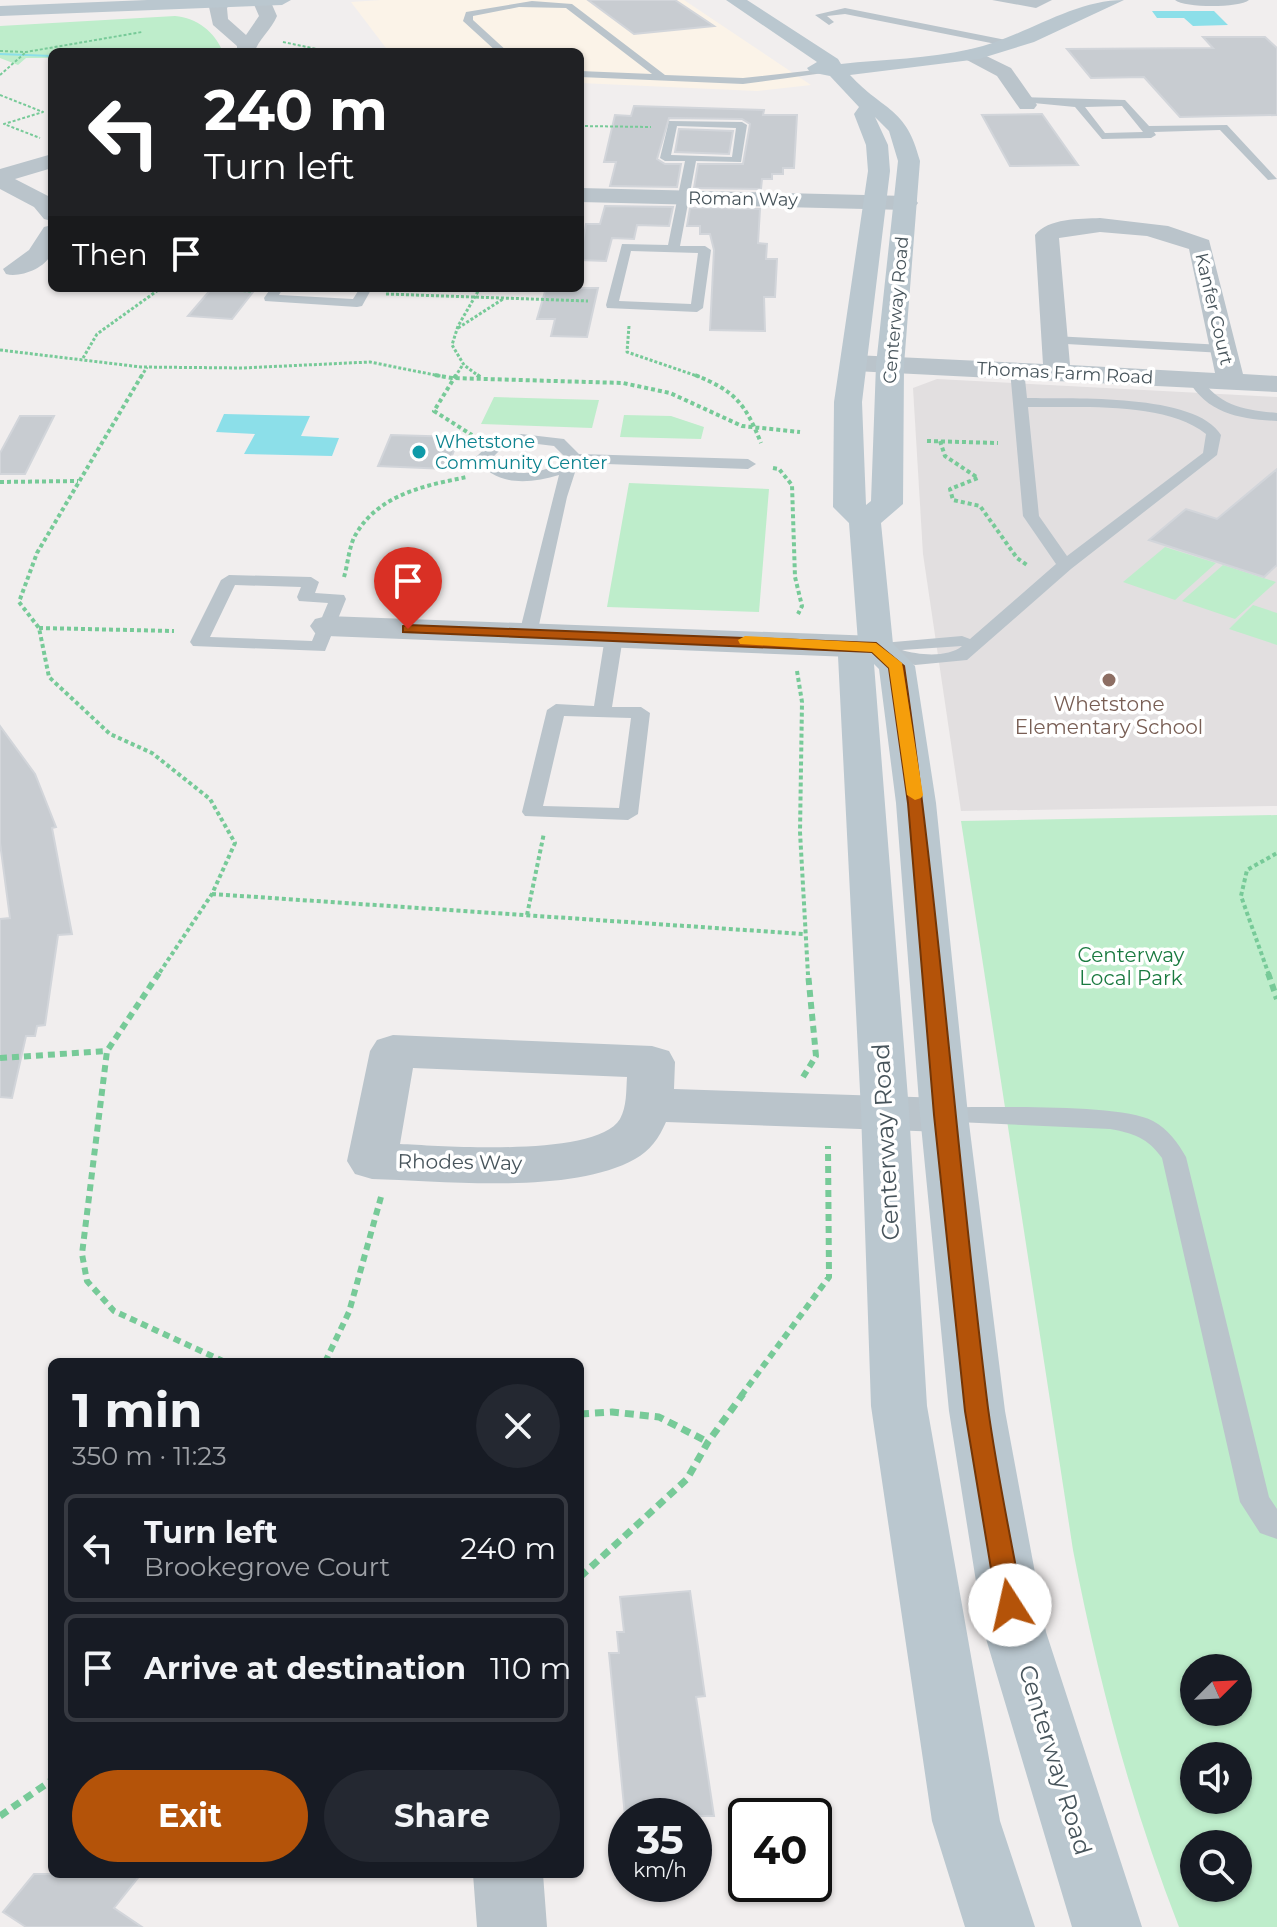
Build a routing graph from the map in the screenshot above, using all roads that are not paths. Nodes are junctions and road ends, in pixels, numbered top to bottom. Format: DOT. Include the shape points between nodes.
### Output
graph roads {
  1 [pos="72,0"];
  2 [pos="262,0"];
  3 [pos="282,0"];
  4 [pos="996,0"];
  5 [pos="1048,0"];
  6 [pos="1115,0"];
  7 [pos="1184,0"];
  8 [pos="1240,0"];
  9 [pos="223,1"];
  10 [pos="498,1"];
  11 [pos="0,2"];
  12 [pos="726,4"];
  13 [pos="0,11"];
  14 [pos="829,22"];
  15 [pos="1011,44"];
  16 [pos="247,48"];
  17 [pos="499,48"];
  18 [pos="972,55"];
  19 [pos="833,71"];
  20 [pos="584,74"];
  21 [pos="663,78"];
  22 [pos="1025,102"];
  23 [pos="1078,104"];
  24 [pos="870,108"];
  25 [pos="1146,129"];
  26 [pos="691,158"];
  27 [pos="48,162"];
  28 [pos="0,178"];
  29 [pos="1272,178"];
  30 [pos="584,195"];
  31 [pos="683,200"];
  32 [pos="584,201"];
  33 [pos="875,205"];
  34 [pos="905,206"];
  35 [pos="48,209"];
  36 [pos="48,239"];
  37 [pos="673,249"];
  38 [pos="15,269"];
  39 [pos="274,292"];
  40 [pos="370,292"];
  41 [pos="1054,340"];
  42 [pos="1223,349"];
  43 [pos="854,363"];
  44 [pos="890,365"];
  45 [pos="1017,370"];
  46 [pos="1057,372"];
  47 [pos="1195,380"];
  48 [pos="1231,382"];
  49 [pos="1277,384"];
  50 [pos="1019,402"];
  51 [pos="1277,417"];
  52 [pos="572,461"];
  53 [pos="748,464"];
  54 [pos="865,520"];
  55 [pos="1060,569"];
  56 [pos="332,612"];
  57 [pos="528,634"];
  58 [pos="614,637"];
  59 [pos="876,647"];
  60 [pos="602,712"];
  61 [pos="649,1105"];
  62 [pos="885,1111"];
  63 [pos="944,1115"];
  64 [pos="1277,1526"];
  65 [pos="508,1878"];
  66 [pos="512,1927"];
  67 [pos="1000,1927"];
  68 [pos="1107,1927"];
  1 -- 11 [label="street"];
  2 -- 3 [label="street"];
  2 -- 9 [label="street"];
  2 -- 16 [label="street" via="268,16"];
  4 -- 5 [label="lane" via="1036,5"];
  6 -- 15 [label="street"];
  7 -- 8 [label="street"];
  9 -- 13 [label="street"];
  9 -- 16 [label="street" via="219,21"];
  10 -- 17 [label="lane" via="467,18"];
  10 -- 21 [label="lane" via="565,4"];
  12 -- 19 [label="street, Centerway Road" via="806,65"];
  14 -- 15 [label="lane" via="819,15 845,11"];
  15 -- 18 [label="street"];
  18 -- 19 [label="street"];
  18 -- 22 [label="street" via="1004,72"];
  19 -- 21 [label="lane" via="749,81"];
  19 -- 24 [label="street, Centerway Road"];
  20 -- 21 [label="lane"];
  22 -- 23 [label="lane"];
  23 -- 25 [label="lane" via="1125,103"];
  23 -- 25 [label="lane" via="1102,136 1151,135"];
  24 -- 33 [label="street, Centerway Road" via="864,114 877,145"];
  24 -- 34 [label="street, Centerway Road" via="886,113 902,132 909,161"];
  25 -- 29 [label="lane" via="1223,127"];
  26 -- 26 [label="lane" via="737,160 742,125 673,123 665,158"];
  26 -- 31 [label="lane"];
  27 -- 28 [label="street"];
  28 -- 35 [label="street"];
  30 -- 31 [label="street, Roman Way"];
  31 -- 32 [label="street, Roman Way"];
  31 -- 33 [label="street, Roman Way"];
  31 -- 37 [label="lane"];
  33 -- 34 [label="street, Roman Way"];
  33 -- 43 [label="street, Centerway Road"];
  34 -- 44 [label="street, Centerway Road"];
  36 -- 38 [label="street" via="38,255"];
  37 -- 37 [label="lane" via="705,250 697,308 612,305 626,247"];
  39 -- 40 [label="lane" via="270,298 357,303"];
  41 -- 42 [label="lane"];
  41 -- 42 [label="street, Kanfer Court" via="1047,235 1078,226 1167,231 1200,245"];
  41 -- 46 [label="street, Kanfer Court"];
  42 -- 48 [label="street, Kanfer Court"];
  43 -- 44 [label="street, Thomas Farm Road"];
  43 -- 54 [label="street, Centerway Road" via="848,402 849,507"];
  44 -- 45 [label="street, Thomas Farm Road"];
  44 -- 54 [label="street, Centerway Road" via="887,504"];
  45 -- 46 [label="street, Thomas Farm Road"];
  45 -- 50 [label="lane"];
  46 -- 47 [label="street, Thomas Farm Road"];
  47 -- 48 [label="street, Thomas Farm Road"];
  47 -- 51 [label="lane" via="1226,410"];
  48 -- 49 [label="street, Thomas Farm Road"];
  50 -- 55 [label="lane" via="1031,516"];
  50 -- 55 [label="lane" via="1164,409 1186,415 1212,432 1215,442 1210,455"];
  52 -- 52 [label="lane" via="568,448 536,438 499,443 484,457 498,472 522,477 547,475"];
  52 -- 53 [label="lane"];
  52 -- 57 [label="lane"];
  54 -- 59 [label="street, Centerway Road"];
  55 -- 59 [label="lane" via="961,656 915,660"];
  56 -- 56 [label="lane" via="319,647 199,642 229,580 311,582 305,597"];
  56 -- 57 [label="street"];
  57 -- 58 [label="street"];
  58 -- 59 [label="street"];
  58 -- 60 [label="lane"];
  59 -- 62 [label="street, Centerway Road" via="856,656"];
  59 -- 63 [label="street, Centerway Road" via="897,666 916,803"];
  60 -- 60 [label="lane" via="641,713 628,814 532,812 556,710"];
  61 -- 61 [label="street, Rhodes Way" via="652,1062 393,1051 372,1161 554,1164 598,1155 635,1135"];
  61 -- 62 [label="street"];
  62 -- 63 [label="street"];
  62 -- 67 [label="street, Centerway Road" via="899,1406 966,1821"];
  63 -- 64 [label="lane" via="1110,1120 1144,1127 1163,1141 1174,1157 1255,1502"];
  63 -- 68 [label="street, Centerway Road" via="977,1411 1015,1632"];
  65 -- 66 [label="street"];
}
